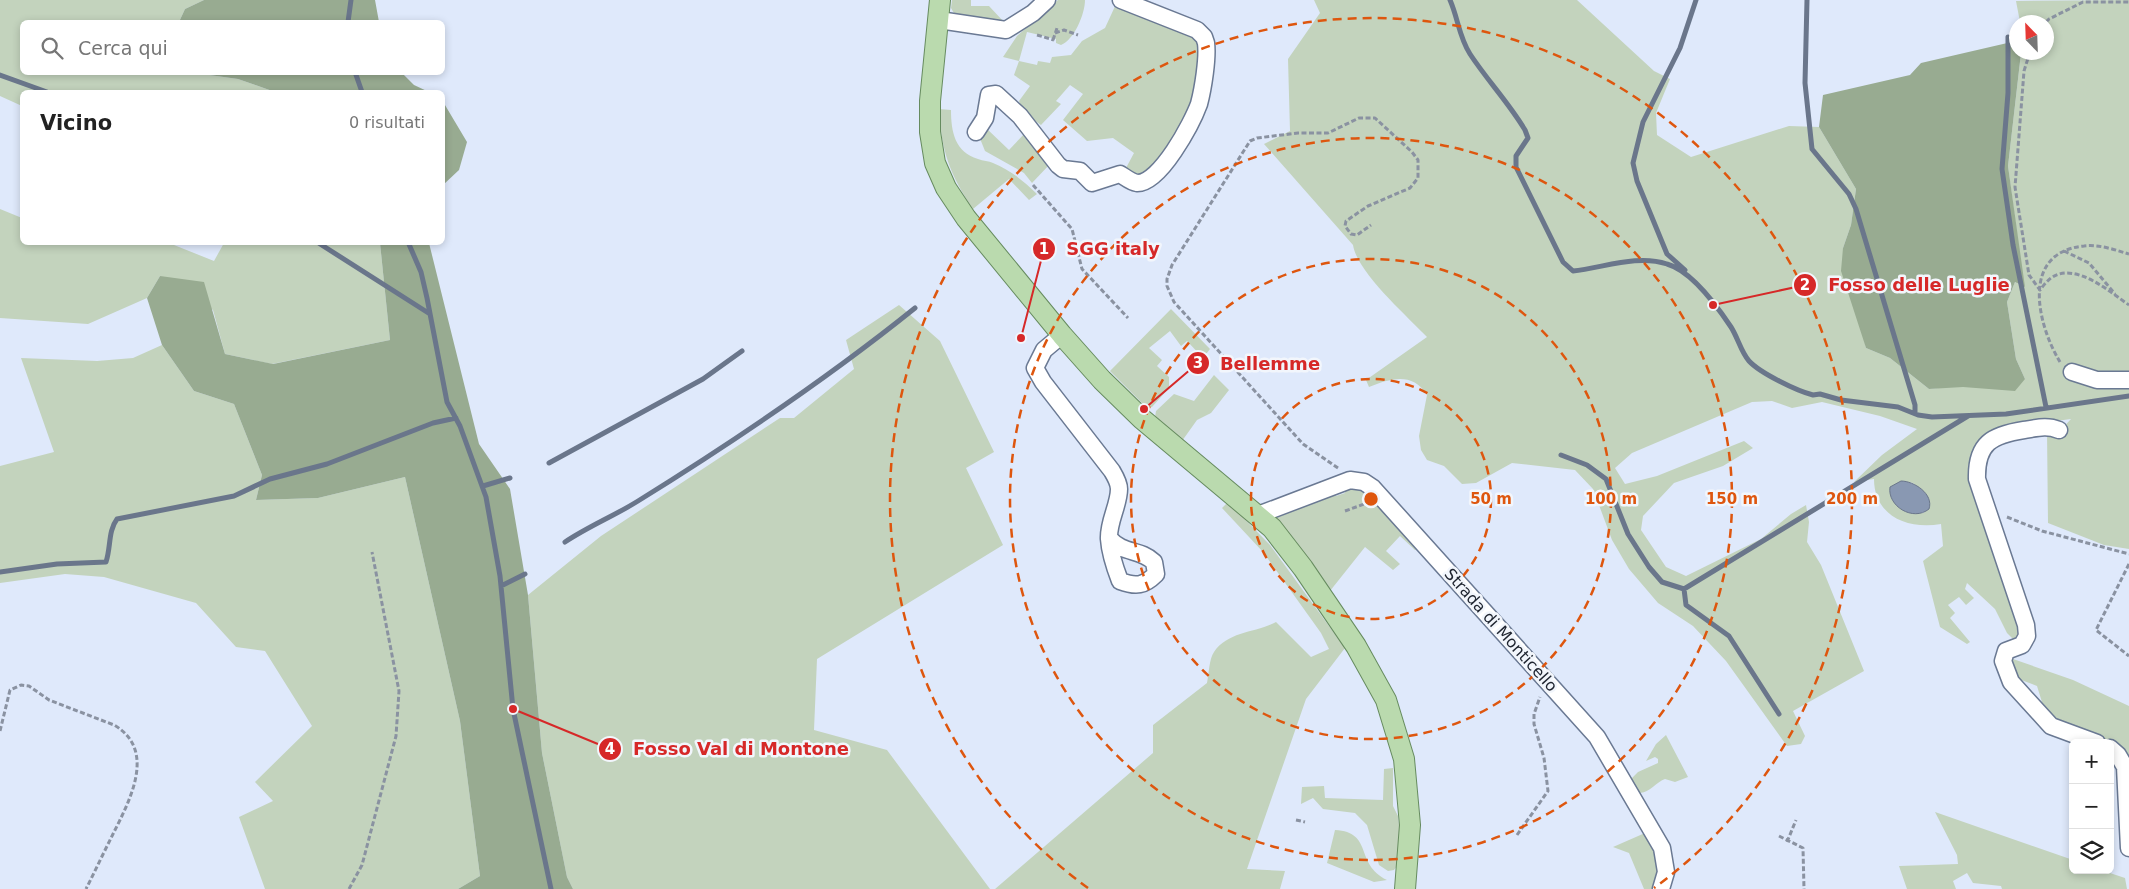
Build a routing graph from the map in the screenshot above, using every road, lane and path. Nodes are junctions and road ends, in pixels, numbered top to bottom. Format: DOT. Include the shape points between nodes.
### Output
graph roads {
  1 [pos="1047,0"];
  2 [pos="1121,0"];
  3 [pos="2129,2"];
  4 [pos="940,10"];
  5 [pos="2054,16"];
  6 [pos="1057,28"];
  7 [pos="1055,33"];
  8 [pos="1036,35"];
  9 [pos="1078,35"];
  10 [pos="2027,60"];
  11 [pos="976,132"];
  12 [pos="1033,185"];
  13 [pos="1370,225"];
  14 [pos="2064,251"];
  15 [pos="2129,254"];
  16 [pos="2040,290"];
  17 [pos="2119,298"];
  18 [pos="2129,305"];
  19 [pos="1128,318"];
  20 [pos="1062,335"];
  21 [pos="2072,372"];
  22 [pos="2129,380"];
  23 [pos="2059,430"];
  24 [pos="1350,480"];
  25 [pos="1355,508"];
  26 [pos="1985,508"];
  27 [pos="1344,511"];
  28 [pos="1258,515"];
  29 [pos="1109,538"];
  30 [pos="372,552"];
  31 [pos="2129,554"];
  32 [pos="2129,564"];
  33 [pos="2129,656"];
  34 [pos="1546,680"];
  35 [pos="0,731"];
  36 [pos="2086,739"];
  37 [pos="2114,752"];
  38 [pos="1296,820"];
  39 [pos="1796,820"];
  40 [pos="1305,822"];
  41 [pos="1517,835"];
  42 [pos="1779,836"];
  43 [pos="1787,842"];
  44 [pos="2129,848"];
  45 [pos="86,889"];
  46 [pos="349,889"];
  47 [pos="1405,889"];
  48 [pos="1661,889"];
  49 [pos="1804,889"];
  1 -- 4 [label="street" via="1006,30"];
  2 -- 11 [label="street" via="1197,30 1206,43 1200,101 1170,157 1157,172 1135,183 1120,174 1092,183 1080,171 1063,169 1020,116 996,94 989,95 985,118"];
  3 -- 5 [label="path" via="2083,2"];
  4 -- 20 [label="main road" via="930,110 930,141 935,163 961,211"];
  6 -- 7 [label="path"];
  7 -- 8 [label="path" via="1053,40"];
  7 -- 9 [label="path" via="1064,30"];
  10 -- 16 [label="path" via="2015,187 2029,276"];
  12 -- 19 [label="path" via="1072,228 1082,269"];
  13 -- 24 [label="path" via="1357,234 1351,234 1345,226 1346,221 1368,206 1410,188 1418,178 1418,160 1374,118 1359,118 1328,133 1257,138 1250,141 1172,265 1167,279 1174,302 1303,444 1334,464"];
  14 -- 15 [label="path" via="2084,246 2106,247"];
  14 -- 16 [label="path" via="2046,265 2040,279"];
  14 -- 17 [label="path" via="2090,263"];
  16 -- 17 [label="path" via="2052,277 2078,274"];
  16 -- 21 [label="path" via="2044,327 2052,348"];
  17 -- 18 [label="path"];
  20 -- 28 [label="main road" via="1142,419"];
  20 -- 29 [label="street" via="1044,350 1035,368 1112,471 1120,488"];
  21 -- 22 [label="street" via="2097,380"];
  23 -- 26 [label="street" via="2049,426 2003,433 1993,438 1976,461"];
  24 -- 28 [label="street"];
  24 -- 34 [label="street, Strada di Monticello" via="1364,482 1373,488"];
  25 -- 27 [label="path"];
  26 -- 31 [label="path" via="2042,532"];
  26 -- 36 [label="street" via="2026,625 2027,636 2022,645 2006,651 2003,661 2011,682 2051,726"];
  28 -- 47 [label="main road" via="1278,535 1308,576 1360,653 1386,700 1402,747 1407,781 1410,849"];
  30 -- 46 [label="path" via="399,691 396,736 362,865"];
  32 -- 33 [label="path" via="2096,630"];
  34 -- 41 [label="path" via="1534,714 1534,724 1544,758 1548,791"];
  34 -- 48 [label="street, Strada di Monticello" via="1597,737 1662,848 1666,872"];
  35 -- 45 [label="path" via="10,690 21,685 29,686 49,700 114,724 133,743 138,764 132,796"];
  37 -- 44 [label="street" via="2125,767"];
  38 -- 40 [label="path"];
  39 -- 43 [label="path"];
  42 -- 43 [label="path"];
  43 -- 49 [label="path" via="1803,848"];
}
